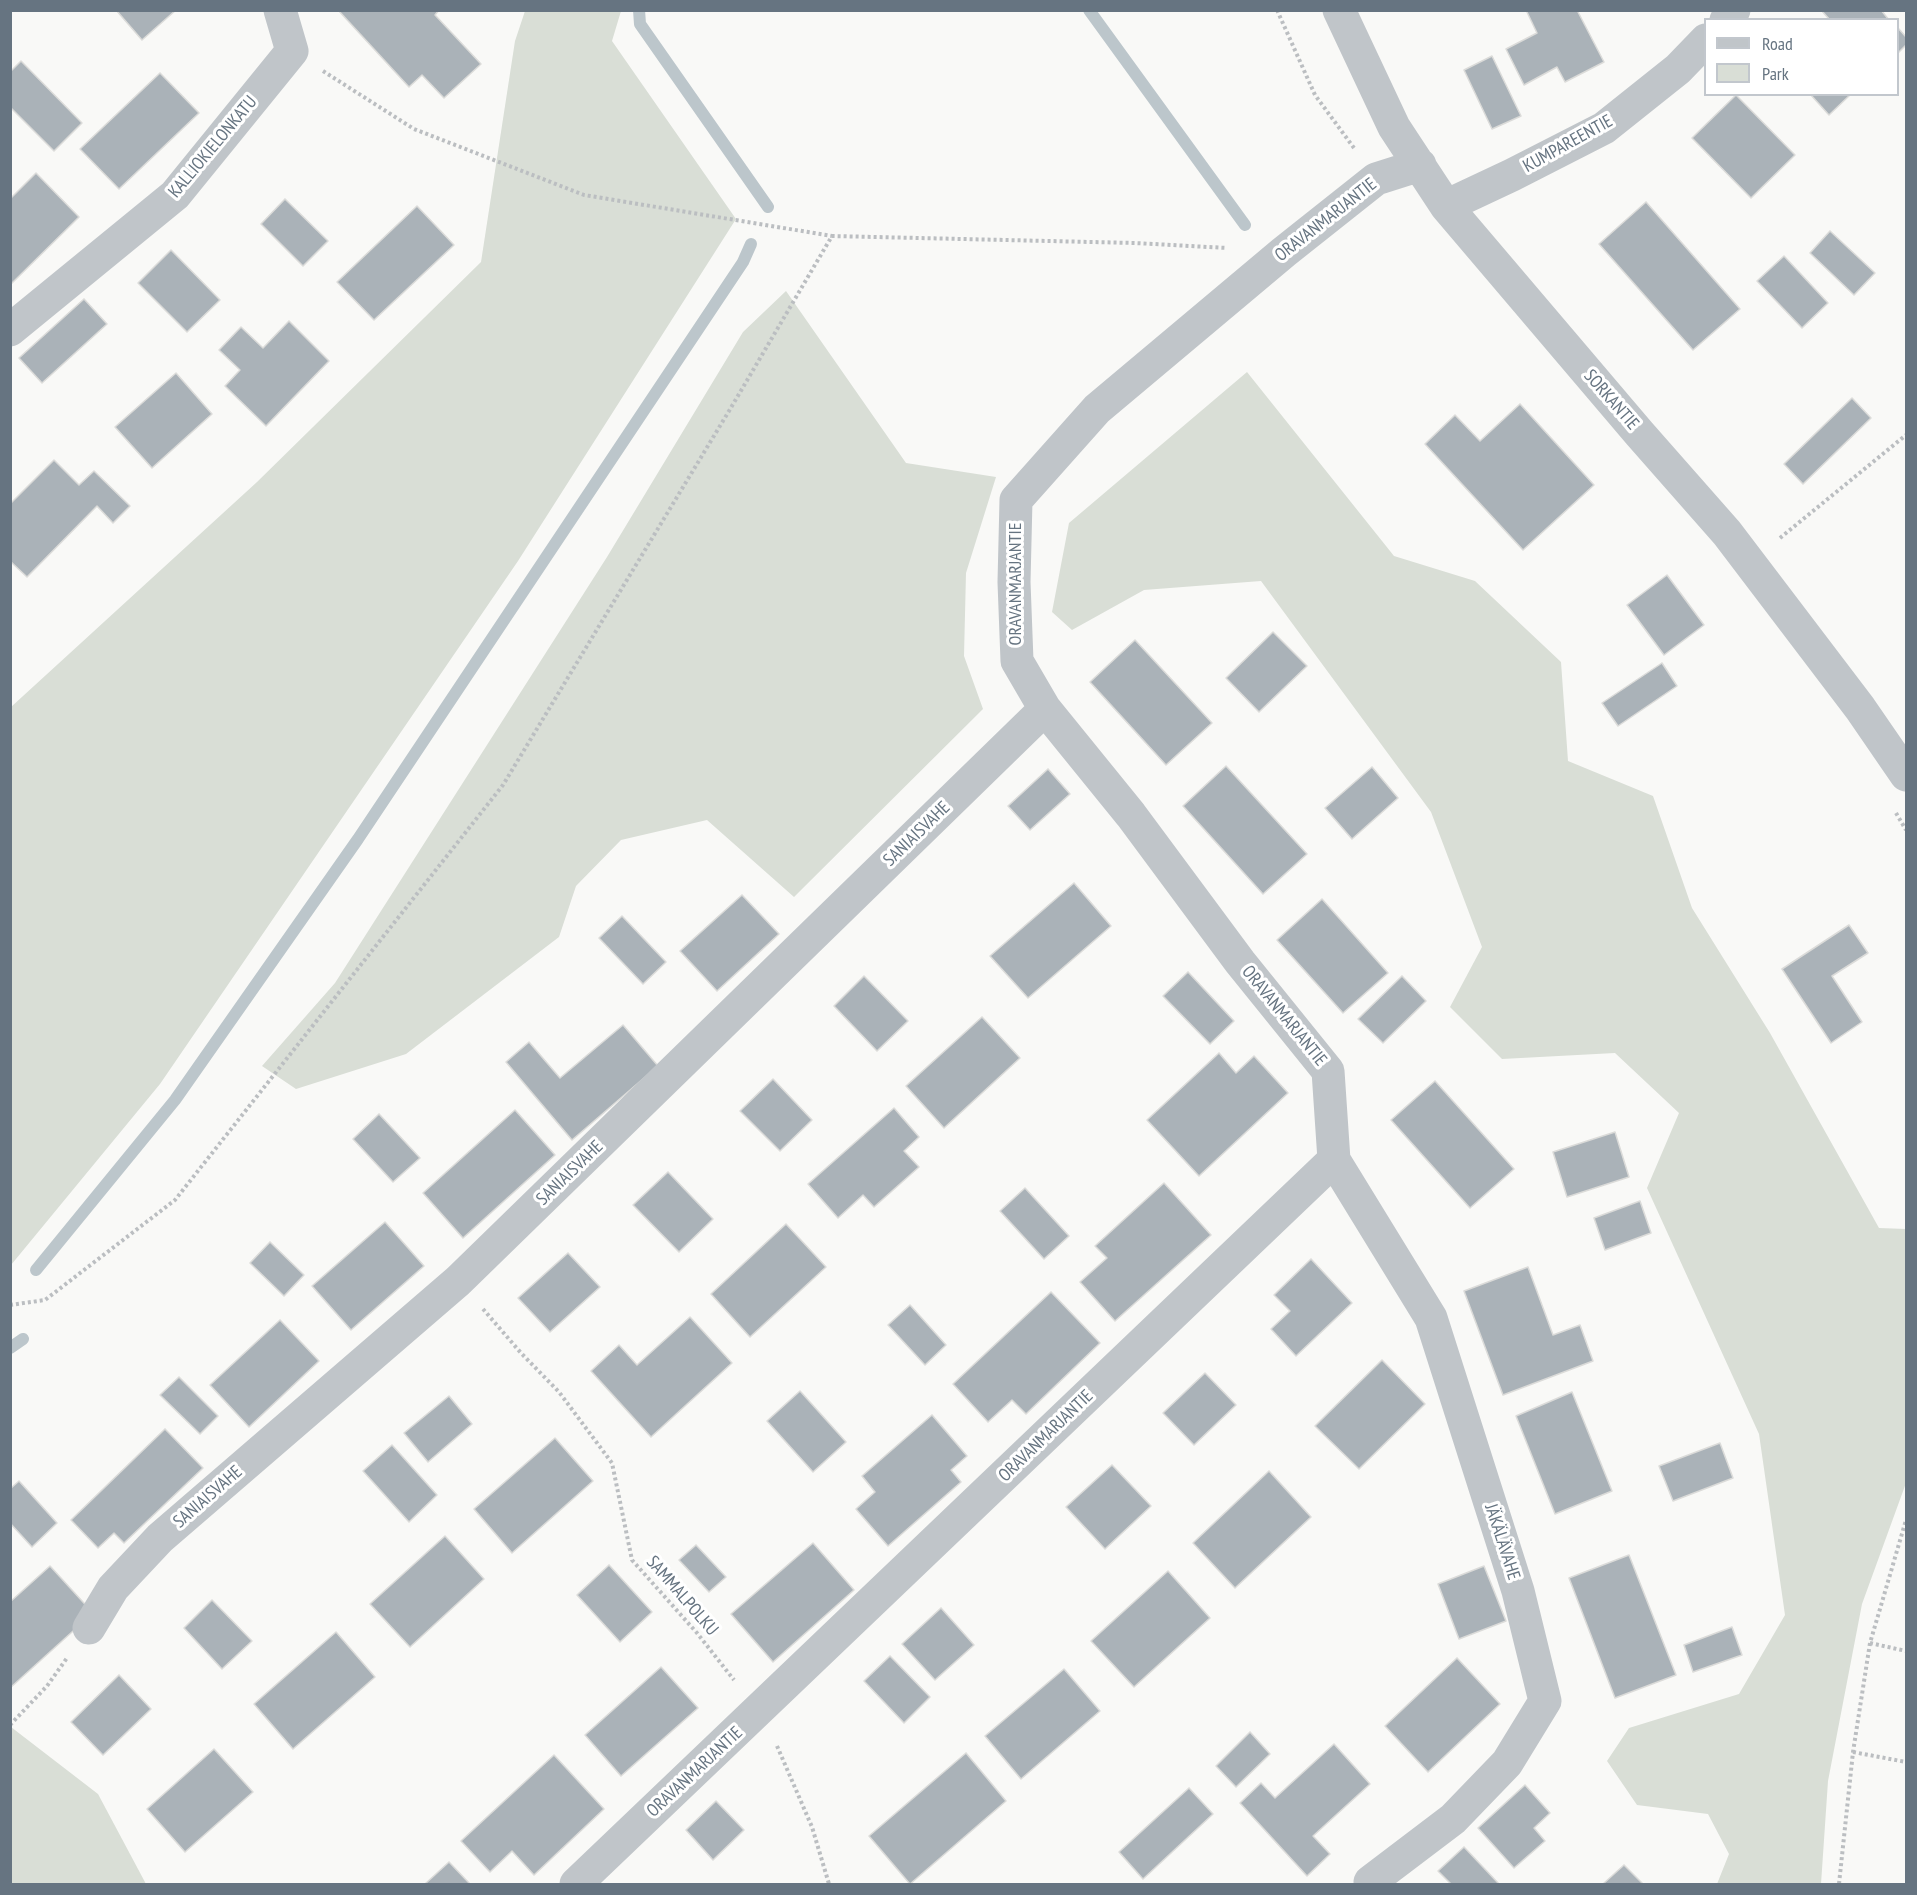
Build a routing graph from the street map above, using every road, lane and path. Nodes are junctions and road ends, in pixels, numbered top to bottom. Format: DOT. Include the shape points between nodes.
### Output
graph roads {
  1 [pos="280,10"];
  2 [pos="1339,10"];
  3 [pos="1704,42"];
  4 [pos="292,51"];
  5 [pos="1420,165"];
  6 [pos="1446,206"];
  7 [pos="832,236"];
  8 [pos="1284,252"];
  9 [pos="10,330"];
  10 [pos="1906,435"];
  11 [pos="1749,564"];
  12 [pos="1045,709"];
  13 [pos="1906,776"];
  14 [pos="1334,1160"];
  15 [pos="458,1281"];
  16 [pos="10,1305"];
  17 [pos="1906,1520"];
  18 [pos="89,1628"];
  19 [pos="1870,1643"];
  20 [pos="1906,1650"];
  21 [pos="759,1711"];
  22 [pos="10,1725"];
  23 [pos="1853,1752"];
  24 [pos="1906,1762"];
  25 [pos="1370,1882"];
  26 [pos="576,1884"];
  27 [pos="829,1884"];
  28 [pos="1839,1884"];
  1 -- 4 [label="street"];
  2 -- 5 [label="street, SORKANTIE" via="1394,127"];
  3 -- 6 [label="street, KUMPAREENTIE" via="1678,69 1604,128"];
  4 -- 7 [label="path" via="414,129 584,195"];
  4 -- 9 [label="street, KALLIOKIELONKATU" via="175,195"];
  5 -- 6 [label="street, SORKANTIE"];
  5 -- 8 [label="street, ORAVANMARJANTIE" via="1376,178"];
  6 -- 11 [label="street, SORKANTIE" via="1727,532"];
  7 -- 8 [label="path" via="1135,243"];
  7 -- 16 [label="path" via="502,785 175,1200 45,1300"];
  8 -- 12 [label="street, ORAVANMARJANTIE" via="1097,409 1016,500 1017,661"];
  10 -- 11 [label="path"];
  11 -- 13 [label="street, SORKANTIE" via="1860,708"];
  12 -- 14 [label="street, ORAVANMARJANTIE" via="1329,1071"];
  12 -- 15 [label="street, SANIAISVAHE"];
  14 -- 21 [label="street, ORAVANMARJANTIE"];
  14 -- 25 [label="street, JÄKÄLÄVAHE" via="1431,1318 1518,1591 1545,1701 1507,1763 1452,1819"];
  15 -- 18 [label="street, SANIAISVAHE" via="160,1538 113,1588"];
  15 -- 21 [label="path, SAMMALPOLKU" via="559,1392 612,1462 633,1560"];
  17 -- 19 [label="path"];
  18 -- 22 [label="path" via="46,1686"];
  19 -- 20 [label="path"];
  19 -- 23 [label="path"];
  21 -- 26 [label="street, ORAVANMARJANTIE"];
  21 -- 27 [label="path, SAMMALPOLKU" via="812,1827"];
  23 -- 24 [label="path"];
  23 -- 28 [label="path"];
}
